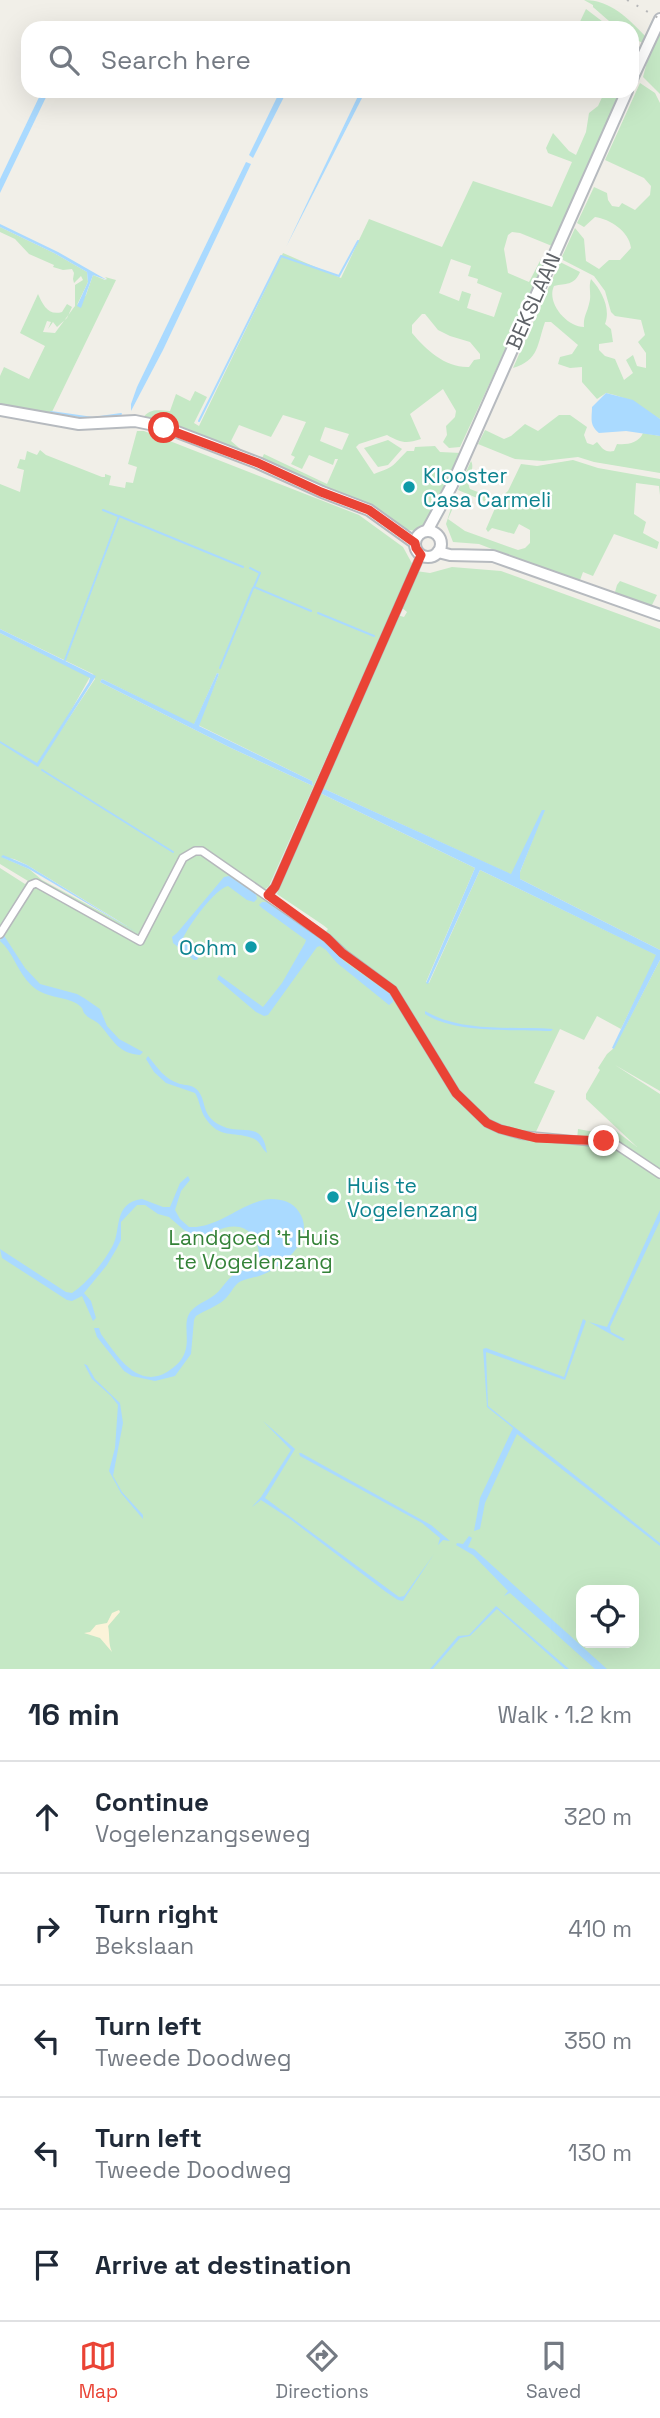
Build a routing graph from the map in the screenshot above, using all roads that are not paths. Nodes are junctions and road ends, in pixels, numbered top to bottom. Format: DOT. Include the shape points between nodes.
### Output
graph roads {
  1 [pos="660,19"];
  2 [pos="639,64"];
  3 [pos="623,98"];
  4 [pos="0,411"];
  5 [pos="424,536"];
  6 [pos="439,548"];
  7 [pos="421,555"];
  8 [pos="660,615"];
  9 [pos="268,895"];
  10 [pos="0,934"];
  11 [pos="660,1174"];
  1 -- 2 [label="main road"];
  3 -- 5 [label="main road, BEKSLAAN" via="439,512"];
  4 -- 5 [label="main road" via="79,424 135,421 164,428 369,510 402,536"];
  5 -- 6 [label="main road"];
  5 -- 7 [label="main road" via="416,548"];
  6 -- 7 [label="main road" via="429,557"];
  6 -- 8 [label="main road" via="450,555 505,559"];
  7 -- 9 [label="street"];
  9 -- 10 [label="street" via="202,851 195,851 183,858 140,941 36,883"];
  9 -- 11 [label="street" via="393,990 456,1093 487,1123 521,1135 615,1144"];
}
